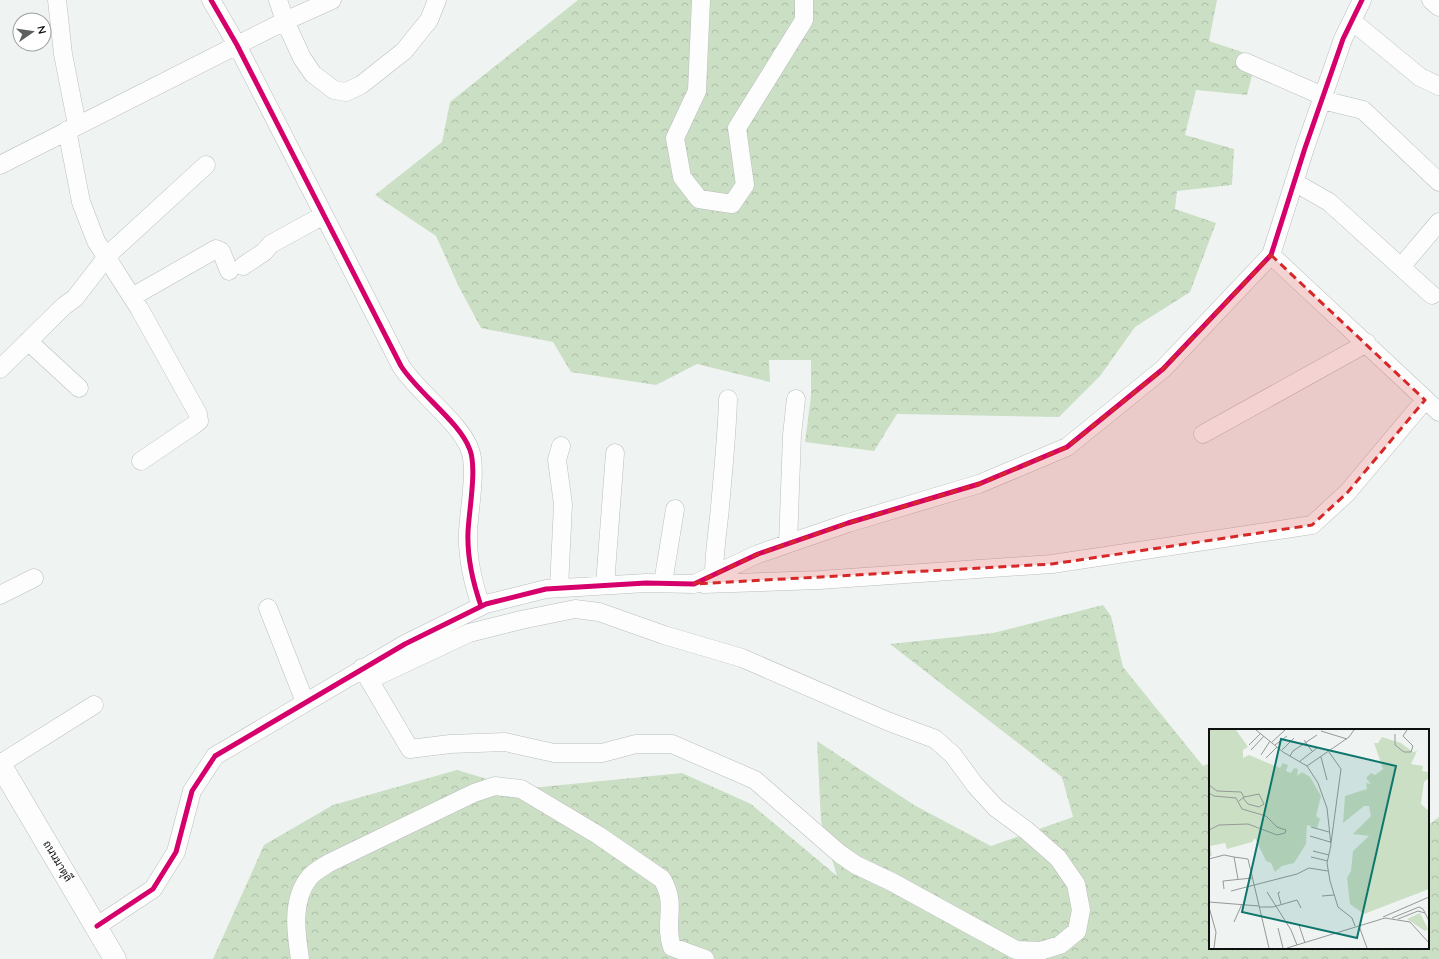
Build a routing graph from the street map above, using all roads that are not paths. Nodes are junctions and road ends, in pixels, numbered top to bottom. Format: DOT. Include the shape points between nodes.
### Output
graph roads {
  1 [pos="57,0"];
  2 [pos="211,0"];
  3 [pos="278,0"];
  4 [pos="332,0"];
  5 [pos="437,0"];
  6 [pos="701,0"];
  7 [pos="804,0"];
  8 [pos="1362,0"];
  9 [pos="1431,0"];
  10 [pos="1439,7"];
  11 [pos="285,21"];
  12 [pos="1352,21"];
  13 [pos="237,46"];
  14 [pos="1245,62"];
  15 [pos="1439,86"];
  16 [pos="1322,98"];
  17 [pos="72,128"];
  18 [pos="0,165"];
  19 [pos="206,165"];
  20 [pos="1294,182"];
  21 [pos="1439,182"];
  22 [pos="324,215"];
  23 [pos="1439,222"];
  24 [pos="1271,255"];
  25 [pos="106,258"];
  26 [pos="1401,267"];
  27 [pos="1432,295"];
  28 [pos="132,297"];
  29 [pos="28,341"];
  30 [pos="1366,343"];
  31 [pos="0,369"];
  32 [pos="79,388"];
  33 [pos="728,399"];
  34 [pos="796,399"];
  35 [pos="1425,400"];
  36 [pos="1439,412"];
  37 [pos="1203,434"];
  38 [pos="561,446"];
  39 [pos="615,453"];
  40 [pos="141,461"];
  41 [pos="676,509"];
  42 [pos="788,544"];
  43 [pos="714,575"];
  44 [pos="34,578"];
  45 [pos="663,583"];
  46 [pos="694,584"];
  47 [pos="605,586"];
  48 [pos="559,588"];
  49 [pos="0,595"];
  50 [pos="481,606"];
  51 [pos="268,608"];
  52 [pos="366,674"];
  53 [pos="306,702"];
  54 [pos="94,705"];
  55 [pos="0,764"];
  56 [pos="97,926"];
  57 [pos="108,956"];
  58 [pos="300,959"];
  59 [pos="705,959"];
  1 -- 17 [label="street"];
  2 -- 13 [label="street"];
  3 -- 11 [label="street"];
  4 -- 11 [label="street"];
  5 -- 11 [label="street" via="429,20 404,52 366,81 346,92 334,90 313,74 302,58"];
  6 -- 7 [label="street" via="697,91 675,138 682,177 700,199 732,204 745,185 737,128 804,20"];
  8 -- 12 [label="street"];
  9 -- 10 [label="street"];
  11 -- 13 [label="street"];
  12 -- 15 [label="street" via="1420,78"];
  12 -- 16 [label="street"];
  13 -- 17 [label="street"];
  13 -- 22 [label="street"];
  14 -- 16 [label="street"];
  16 -- 20 [label="street"];
  16 -- 21 [label="street" via="1363,110"];
  17 -- 18 [label="street"];
  17 -- 25 [label="street" via="85,216"];
  19 -- 25 [label="street"];
  20 -- 24 [label="street"];
  20 -- 26 [label="street" via="1329,202"];
  22 -- 28 [label="street" via="271,244 264,252 236,268 222,251 216,249"];
  22 -- 50 [label="street" via="409,379 461,435 470,450 473,463 468,534 472,572"];
  23 -- 26 [label="street"];
  24 -- 30 [label="street"];
  24 -- 42 [label="street" via="1163,370 1067,446 979,484 848,523"];
  25 -- 28 [label="street"];
  25 -- 29 [label="street" via="75,298"];
  26 -- 27 [label="street"];
  28 -- 40 [label="street" via="198,414 199,421"];
  29 -- 31 [label="street"];
  29 -- 32 [label="street"];
  30 -- 35 [label="street"];
  30 -- 37 [label="street"];
  33 -- 43 [label="street"];
  34 -- 42 [label="street" via="792,435"];
  35 -- 36 [label="street"];
  35 -- 46 [label="street" via="1347,493 1312,525 1052,564 820,580"];
  38 -- 48 [label="street" via="557,460 563,504"];
  39 -- 47 [label="street"];
  41 -- 45 [label="street"];
  42 -- 43 [label="street" via="758,554"];
  43 -- 46 [label="street"];
  44 -- 49 [label="street"];
  45 -- 46 [label="street"];
  45 -- 47 [label="street"];
  47 -- 48 [label="street"];
  48 -- 50 [label="street"];
  50 -- 52 [label="street" via="405,644"];
  51 -- 53 [label="street"];
  52 -- 52 [label="street" via="469,633 575,609 599,612 742,658 887,721 936,739 953,755 996,808 1058,858 1076,884 1081,910 1077,931 1060,945 1040,951 1016,950 856,865 755,780 672,744 636,744 602,753 554,753 505,742 450,744 410,749"];
  52 -- 53 [label="street"];
  53 -- 56 [label="street" via="215,756 192,791 176,852 153,889"];
  54 -- 55 [label="street"];
  55 -- 56 [label="main road, ถนนมาตุลี"];
  56 -- 57 [label="main road, ถนนมาตุลี"];
  58 -- 59 [label="street" via="296,934 299,896 309,877 329,863 474,793 495,786 522,789 598,835 662,879 668,890 671,905 669,937 672,947"];
}
